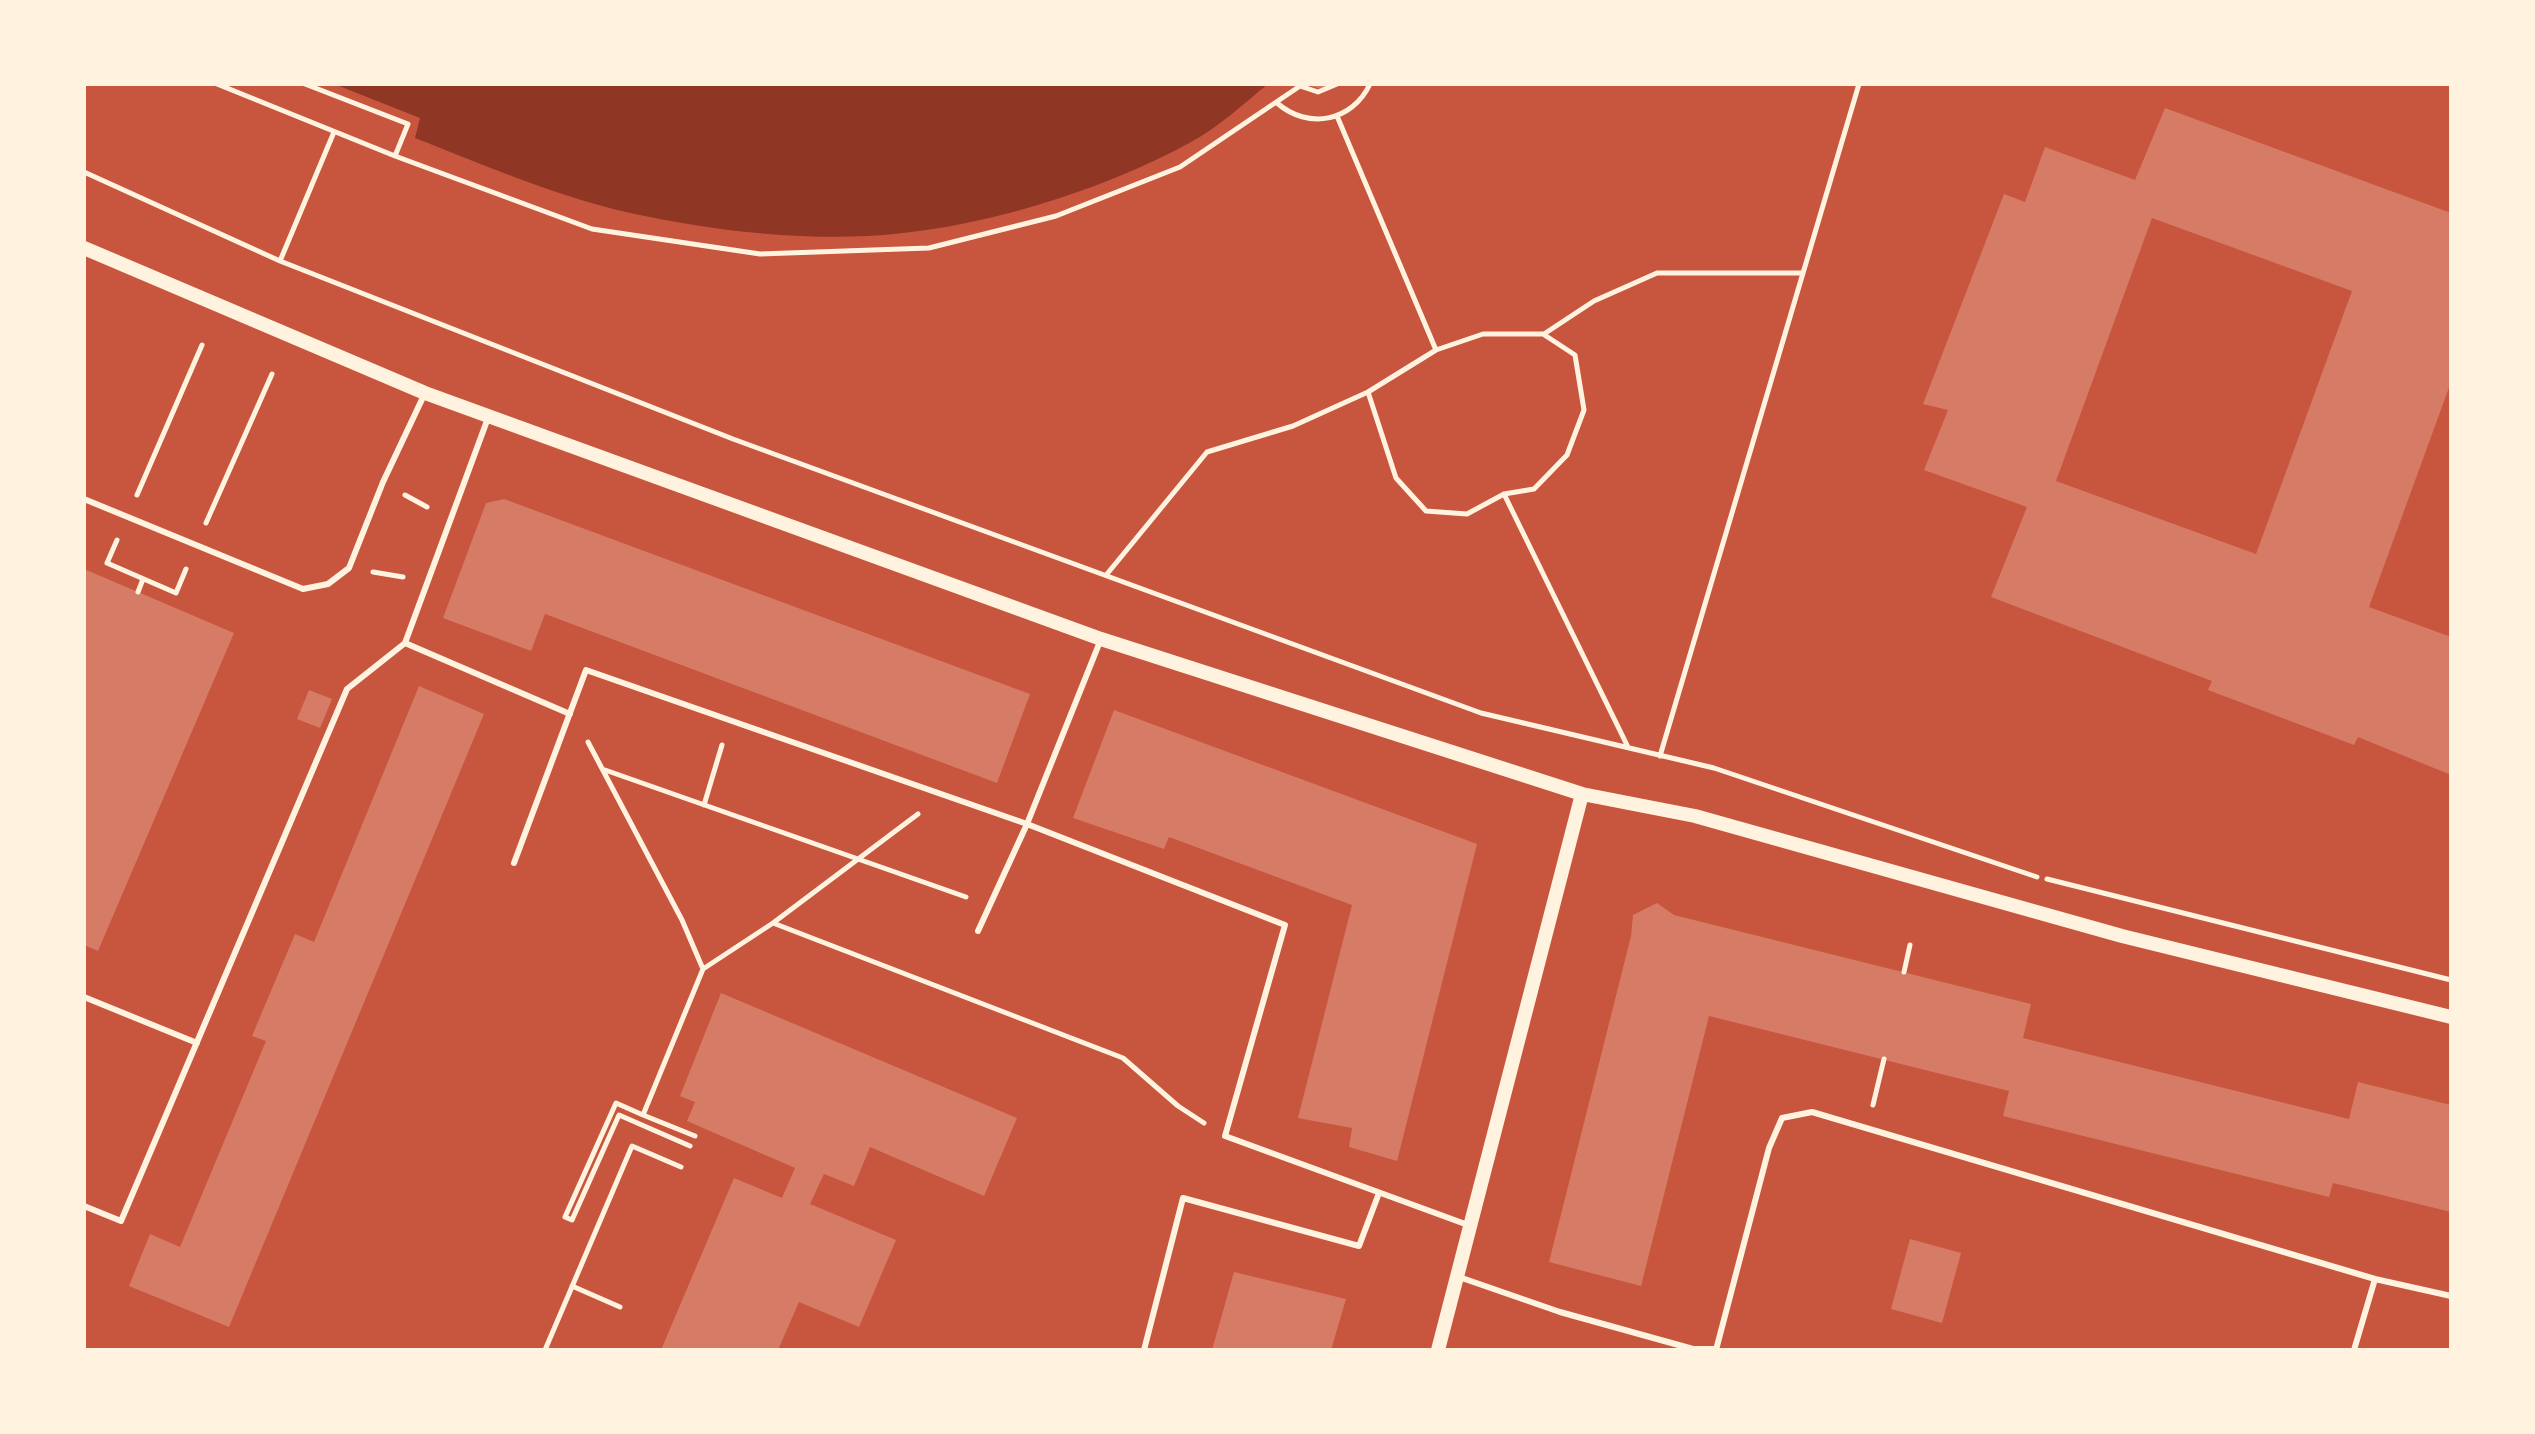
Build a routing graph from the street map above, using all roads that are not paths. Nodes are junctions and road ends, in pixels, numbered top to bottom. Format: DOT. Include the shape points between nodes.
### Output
graph roads {
  1 [pos="84,248"];
  2 [pos="425,393"];
  3 [pos="488,418"];
  4 [pos="84,499"];
  5 [pos="1101,639"];
  6 [pos="405,643"];
  7 [pos="570,714"];
  8 [pos="1582,794"];
  9 [pos="1027,824"];
  10 [pos="514,863"];
  11 [pos="978,931"];
  12 [pos="84,997"];
  13 [pos="2451,1017"];
  14 [pos="197,1043"];
  15 [pos="1379,1193"];
  16 [pos="84,1206"];
  17 [pos="1471,1226"];
  18 [pos="1456,1276"];
  19 [pos="2375,1279"];
  20 [pos="2451,1296"];
  21 [pos="1716,1349"];
  22 [pos="1144,1350"];
  23 [pos="1438,1350"];
  24 [pos="2354,1350"];
  1 -- 2 [label="street"];
  2 -- 3 [label="street"];
  2 -- 4 [label="lane" via="349,568 328,584 303,589"];
  3 -- 5 [label="street"];
  3 -- 6 [label="lane"];
  5 -- 8 [label="street"];
  5 -- 9 [label="lane"];
  6 -- 7 [label="lane"];
  6 -- 14 [label="lane" via="347,689"];
  7 -- 9 [label="lane" via="586,670"];
  7 -- 10 [label="lane"];
  8 -- 13 [label="street" via="1695,816 2122,936"];
  8 -- 17 [label="street"];
  9 -- 11 [label="lane"];
  9 -- 15 [label="lane" via="1285,925 1225,1136"];
  12 -- 14 [label="lane"];
  14 -- 16 [label="lane" via="121,1221"];
  15 -- 17 [label="lane"];
  15 -- 22 [label="lane" via="1359,1246 1183,1198"];
  17 -- 18 [label="street"];
  18 -- 21 [label="lane" via="1575,1316 1693,1349"];
  18 -- 23 [label="street"];
  19 -- 20 [label="lane"];
  19 -- 21 [label="lane" via="1812,1112 1782,1118 1769,1148"];
  19 -- 24 [label="lane"];
}
